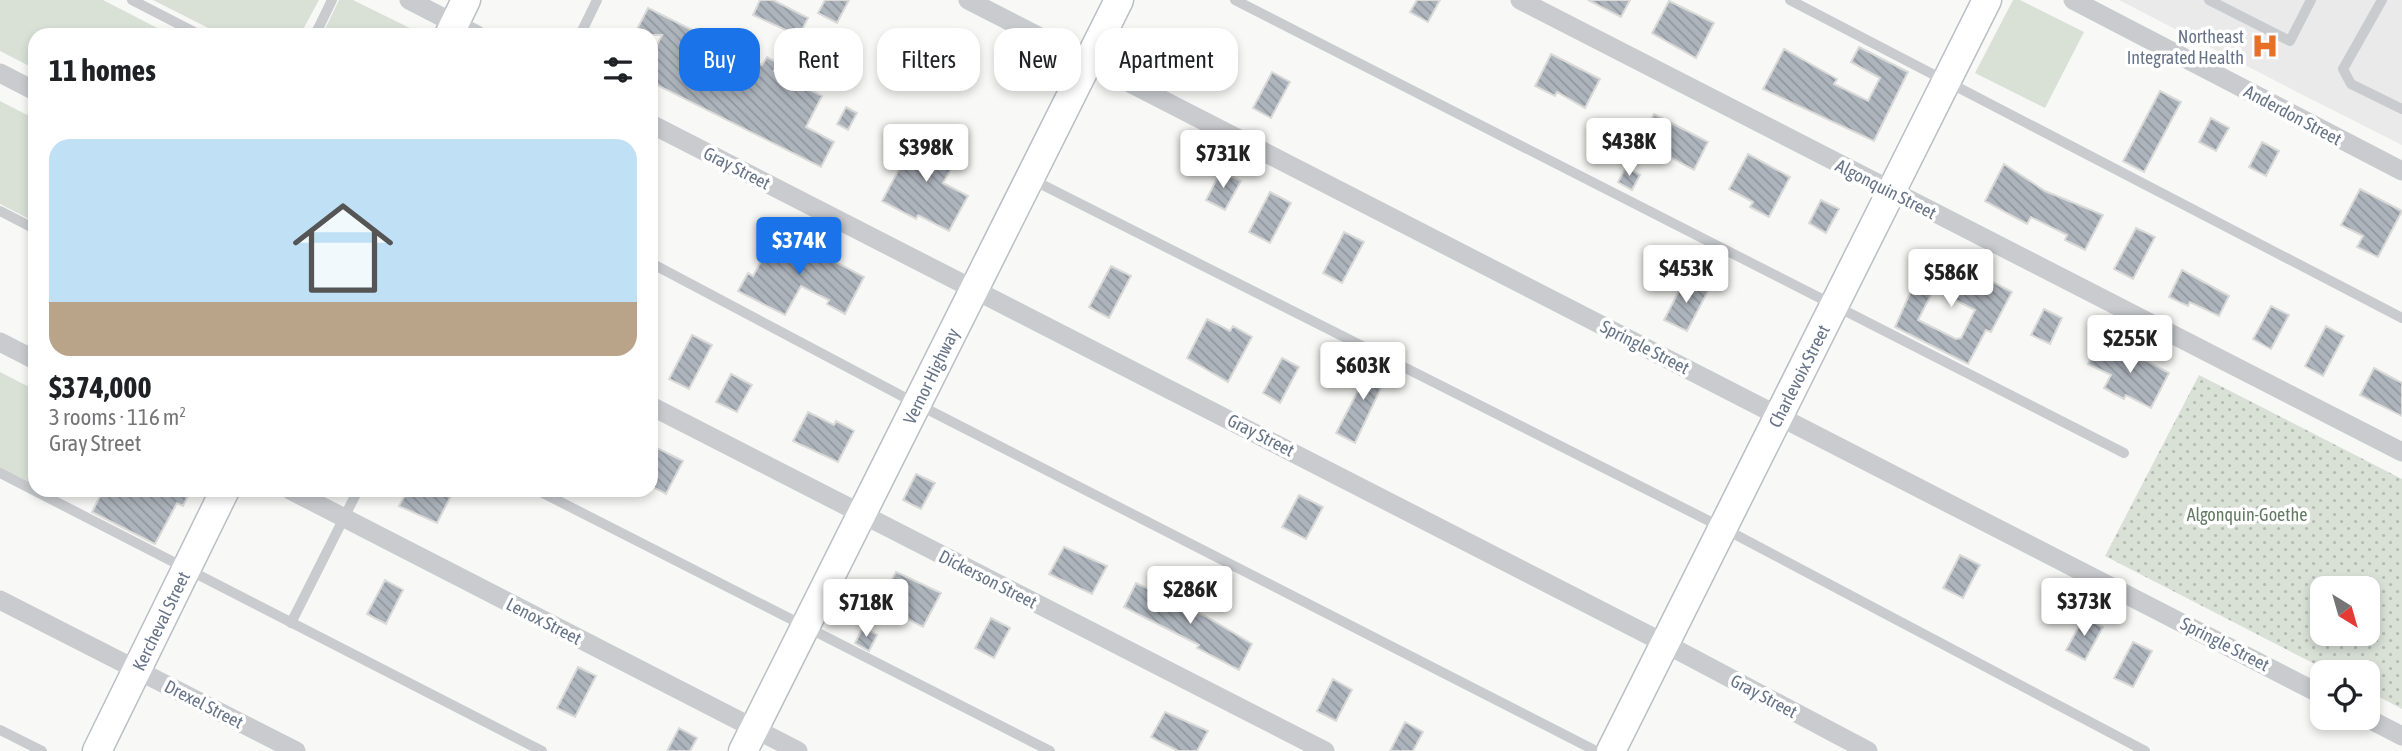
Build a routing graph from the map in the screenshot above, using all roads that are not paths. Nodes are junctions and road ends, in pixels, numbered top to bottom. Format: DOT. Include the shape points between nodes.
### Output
graph roads {
  1 [pos="132,0"];
  2 [pos="332,0"];
  3 [pos="409,0"];
  4 [pos="597,0"];
  5 [pos="968,0"];
  6 [pos="1119,0"];
  7 [pos="1235,0"];
  8 [pos="1520,0"];
  9 [pos="1790,0"];
  10 [pos="1987,0"];
  11 [pos="2073,0"];
  12 [pos="2209,0"];
  13 [pos="2311,0"];
  14 [pos="2382,0"];
  15 [pos="462,23"];
  16 [pos="186,28"];
  17 [pos="318,28"];
  18 [pos="583,28"];
  19 [pos="1088,62"];
  20 [pos="0,73"];
  21 [pos="1946,80"];
  22 [pos="28,87"];
  23 [pos="2402,109"];
  24 [pos="658,128"];
  25 [pos="2402,172"];
  26 [pos="1030,178"];
  27 [pos="1891,192"];
  28 [pos="0,212"];
  29 [pos="28,226"];
  30 [pos="658,267"];
  31 [pos="975,288"];
  32 [pos="1834,305"];
  33 [pos="2402,318"];
  34 [pos="0,342"];
  35 [pos="28,356"];
  36 [pos="917,404"];
  37 [pos="658,410"];
  38 [pos="1779,416"];
  39 [pos="2402,452"];
  40 [pos="2123,453"];
  41 [pos="0,473"];
  42 [pos="28,487"];
  43 [pos="47,497"];
  44 [pos="222,497"];
  45 [pos="304,497"];
  46 [pos="354,497"];
  47 [pos="551,497"];
  48 [pos="862,515"];
  49 [pos="344,518"];
  50 [pos="1723,528"];
  51 [pos="187,568"];
  52 [pos="0,600"];
  53 [pos="291,623"];
  54 [pos="805,628"];
  55 [pos="1664,643"];
  56 [pos="137,670"];
  57 [pos="2310,689"];
  58 [pos="2380,725"];
  59 [pos="0,730"];
  60 [pos="2402,736"];
  61 [pos="749,740"];
  62 [pos="42,751"];
  63 [pos="97,751"];
  64 [pos="296,751"];
  65 [pos="542,751"];
  66 [pos="798,751"];
  67 [pos="1050,751"];
  68 [pos="1325,751"];
  69 [pos="1596,751"];
  70 [pos="1611,751"];
  71 [pos="1868,751"];
  72 [pos="2146,751"];
  1 -- 16 [label="lane"];
  2 -- 17 [label="lane"];
  3 -- 15 [label="street"];
  4 -- 18 [label="lane"];
  5 -- 19 [label="street, Springle Street"];
  6 -- 19 [label="street, Vernor Highway"];
  7 -- 32 [label="lane"];
  8 -- 27 [label="street, Algonquin Street"];
  9 -- 21 [label="lane"];
  10 -- 21 [label="street, Charlevoix Street"];
  11 -- 25 [label="street, Anderdon Street"];
  12 -- 13 [label="lane" via="2290,41"];
  14 -- 23 [label="lane" via="2343,69 2351,83"];
  19 -- 26 [label="street, Vernor Highway"];
  19 -- 38 [label="street, Springle Street"];
  20 -- 22 [label="street"];
  21 -- 27 [label="street, Charlevoix Street"];
  21 -- 33 [label="lane"];
  24 -- 31 [label="street, Gray Street"];
  26 -- 31 [label="street, Vernor Highway"];
  26 -- 50 [label="lane"];
  27 -- 32 [label="street, Charlevoix Street"];
  27 -- 39 [label="street, Algonquin Street"];
  28 -- 29 [label="lane"];
  30 -- 36 [label="lane"];
  31 -- 36 [label="street, Vernor Highway"];
  31 -- 55 [label="street, Gray Street"];
  32 -- 38 [label="street, Charlevoix Street"];
  32 -- 40 [label="lane"];
  34 -- 35 [label="street"];
  36 -- 48 [label="street, Vernor Highway"];
  36 -- 69 [label="lane"];
  37 -- 48 [label="street, Dickerson Street"];
  38 -- 50 [label="street, Charlevoix Street"];
  38 -- 57 [label="street, Springle Street"];
  41 -- 42 [label="lane"];
  43 -- 51 [label="lane"];
  44 -- 51 [label="street, Kercheval Street"];
  45 -- 49 [label="street, Lenox Street"];
  46 -- 49 [label="lane"];
  47 -- 54 [label="lane"];
  48 -- 54 [label="street, Vernor Highway"];
  48 -- 68 [label="street, Dickerson Street"];
  49 -- 53 [label="lane"];
  49 -- 61 [label="street, Lenox Street"];
  50 -- 55 [label="street, Charlevoix Street"];
  50 -- 72 [label="lane"];
  51 -- 53 [label="lane"];
  51 -- 56 [label="street, Kercheval Street"];
  52 -- 56 [label="street, Drexel Street"];
  53 -- 65 [label="lane"];
  54 -- 61 [label="street, Vernor Highway"];
  54 -- 67 [label="lane"];
  55 -- 70 [label="street, Charlevoix Street"];
  55 -- 71 [label="street, Gray Street"];
  56 -- 63 [label="street, Kercheval Street"];
  56 -- 64 [label="street, Drexel Street"];
  58 -- 60 [label="street"];
  59 -- 62 [label="lane"];
  61 -- 66 [label="street, Lenox Street"];
}
